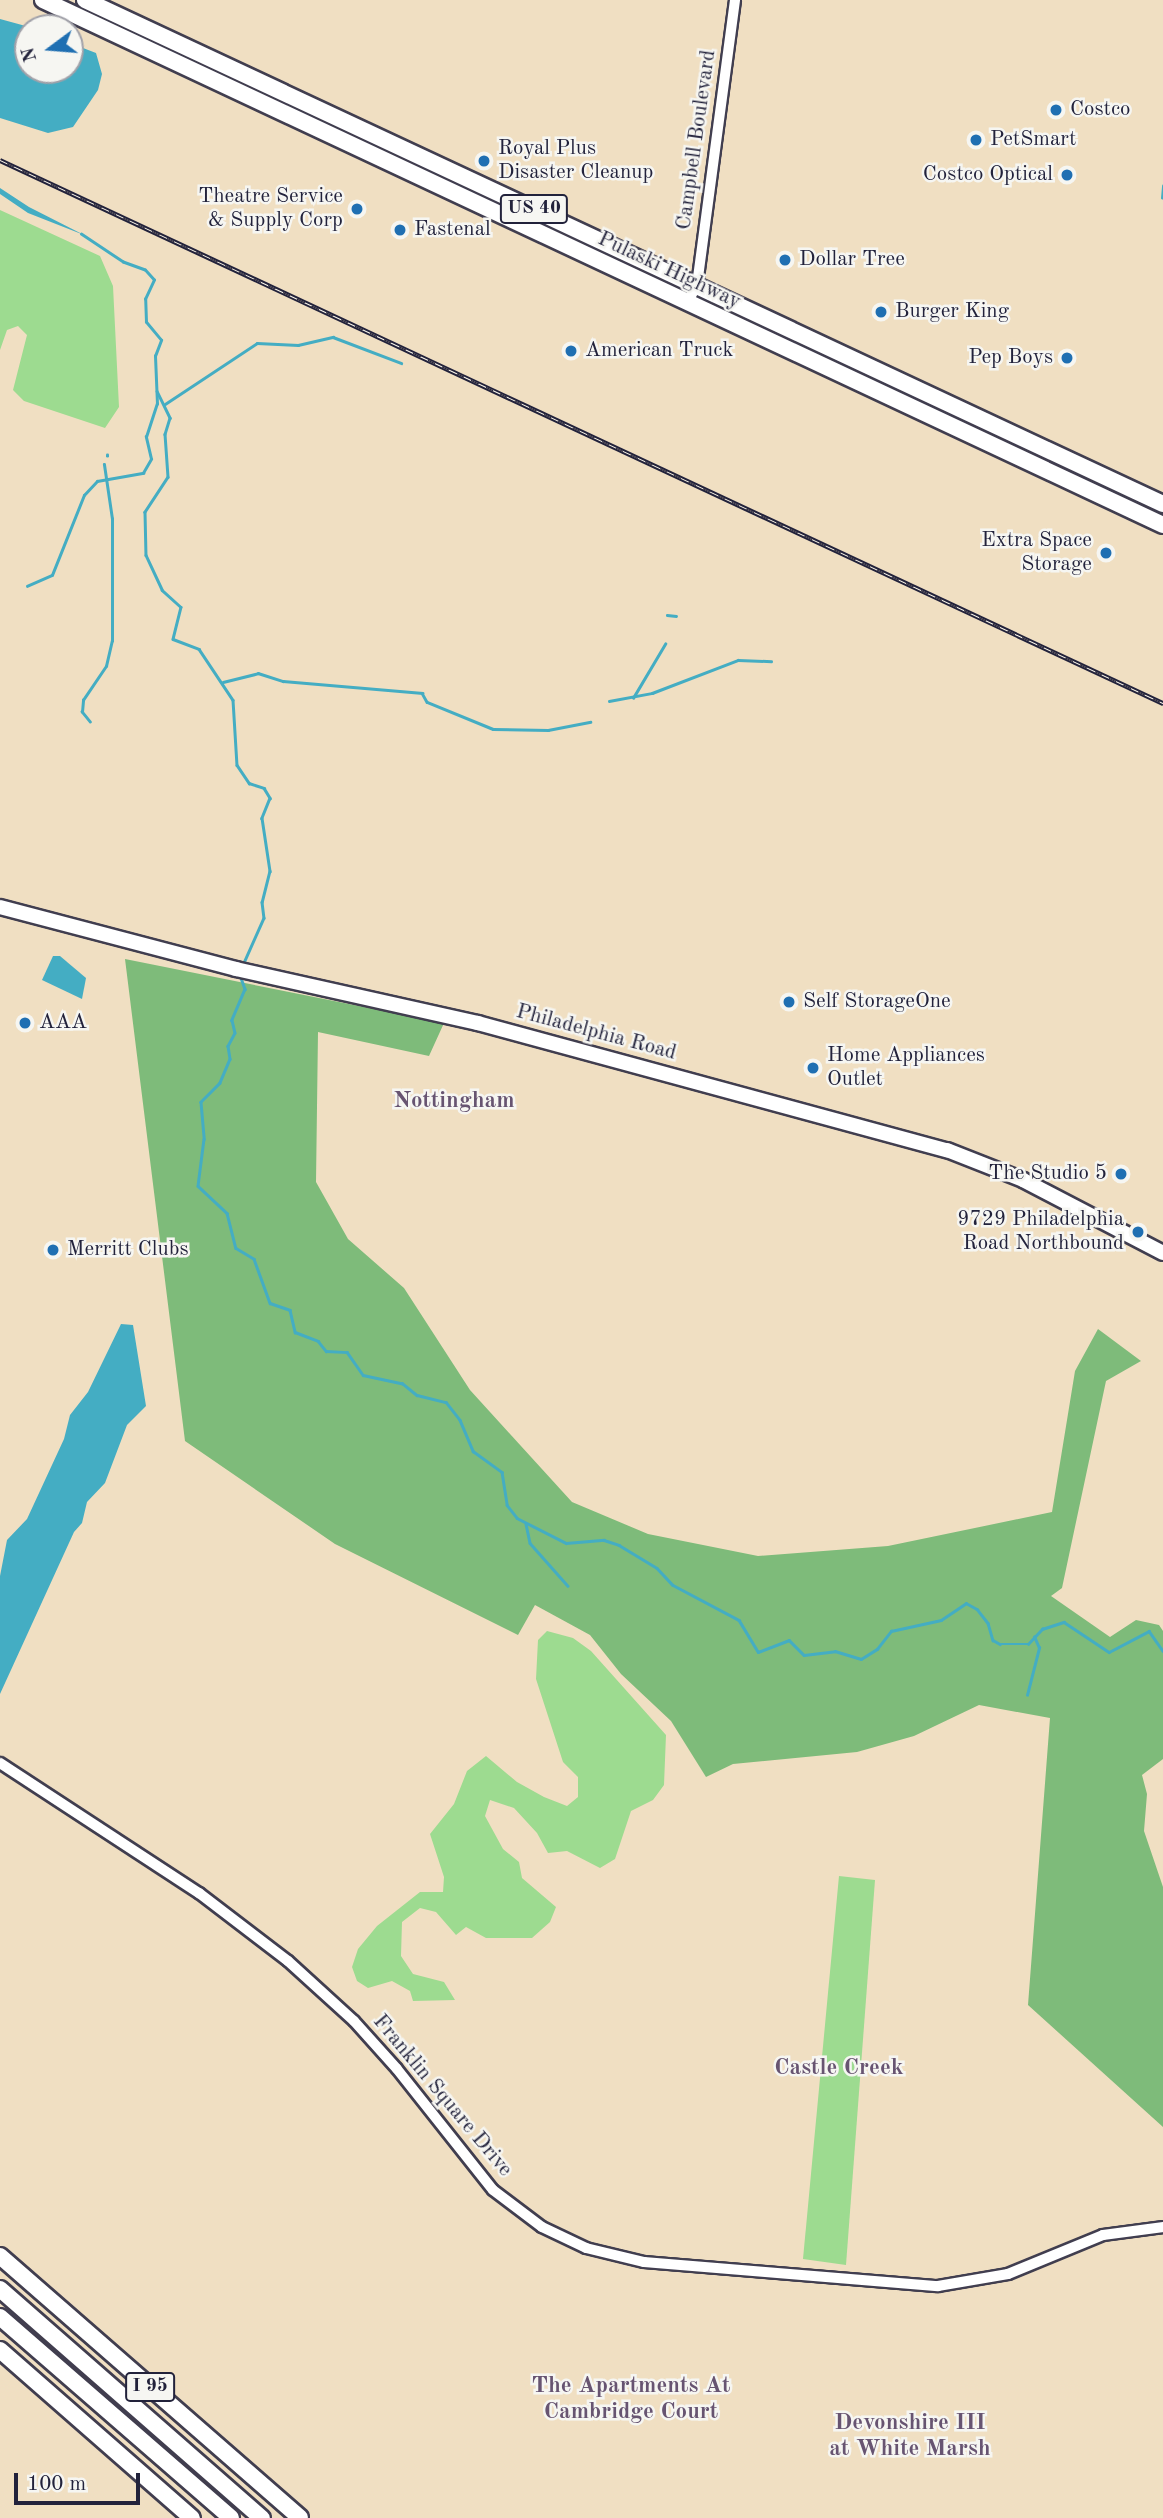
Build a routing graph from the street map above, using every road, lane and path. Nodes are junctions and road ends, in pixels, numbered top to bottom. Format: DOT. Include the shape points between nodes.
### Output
graph roads {
  1 [pos="43,0"];
  2 [pos="85,0"];
  3 [pos="735,0"];
  4 [pos="277,90"];
  5 [pos="269,107"];
  6 [pos="697,285"];
  7 [pos="687,303"];
  8 [pos="1163,504"];
  9 [pos="1163,525"];
  10 [pos="0,907"];
  11 [pos="1163,1253"];
  12 [pos="0,1763"];
  13 [pos="1163,2227"];
  14 [pos="0,2256"];
  15 [pos="0,2289"];
  16 [pos="0,2316"];
  17 [pos="0,2350"];
  18 [pos="192,2518"];
  19 [pos="231,2518"];
  20 [pos="262,2518"];
  21 [pos="300,2518"];
  1 -- 5 [label="highway, Pulaski Highway / US 40"];
  2 -- 4 [label="highway, Pulaski Highway / US 40"];
  3 -- 6 [label="street, Campbell Boulevard"];
  4 -- 5 [label="highway"];
  4 -- 6 [label="highway, Pulaski Highway / US 40"];
  5 -- 7 [label="highway, Pulaski Highway / US 40"];
  6 -- 7 [label="street"];
  6 -- 8 [label="highway, Pulaski Highway / US 40"];
  7 -- 9 [label="highway, Pulaski Highway / US 40"];
  10 -- 11 [label="main road, Philadelphia Road" via="236,969 478,1023 947,1150 1023,1180"];
  12 -- 13 [label="street, Franklin Square Drive" via="199,1893 288,1961 389,2060 493,2190 542,2227 586,2248 654,2263 938,2286 1008,2274 1103,2235"];
  14 -- 21 [label="highway, I 95"];
  15 -- 20 [label="highway"];
  16 -- 19 [label="highway"];
  17 -- 18 [label="highway"];
}
